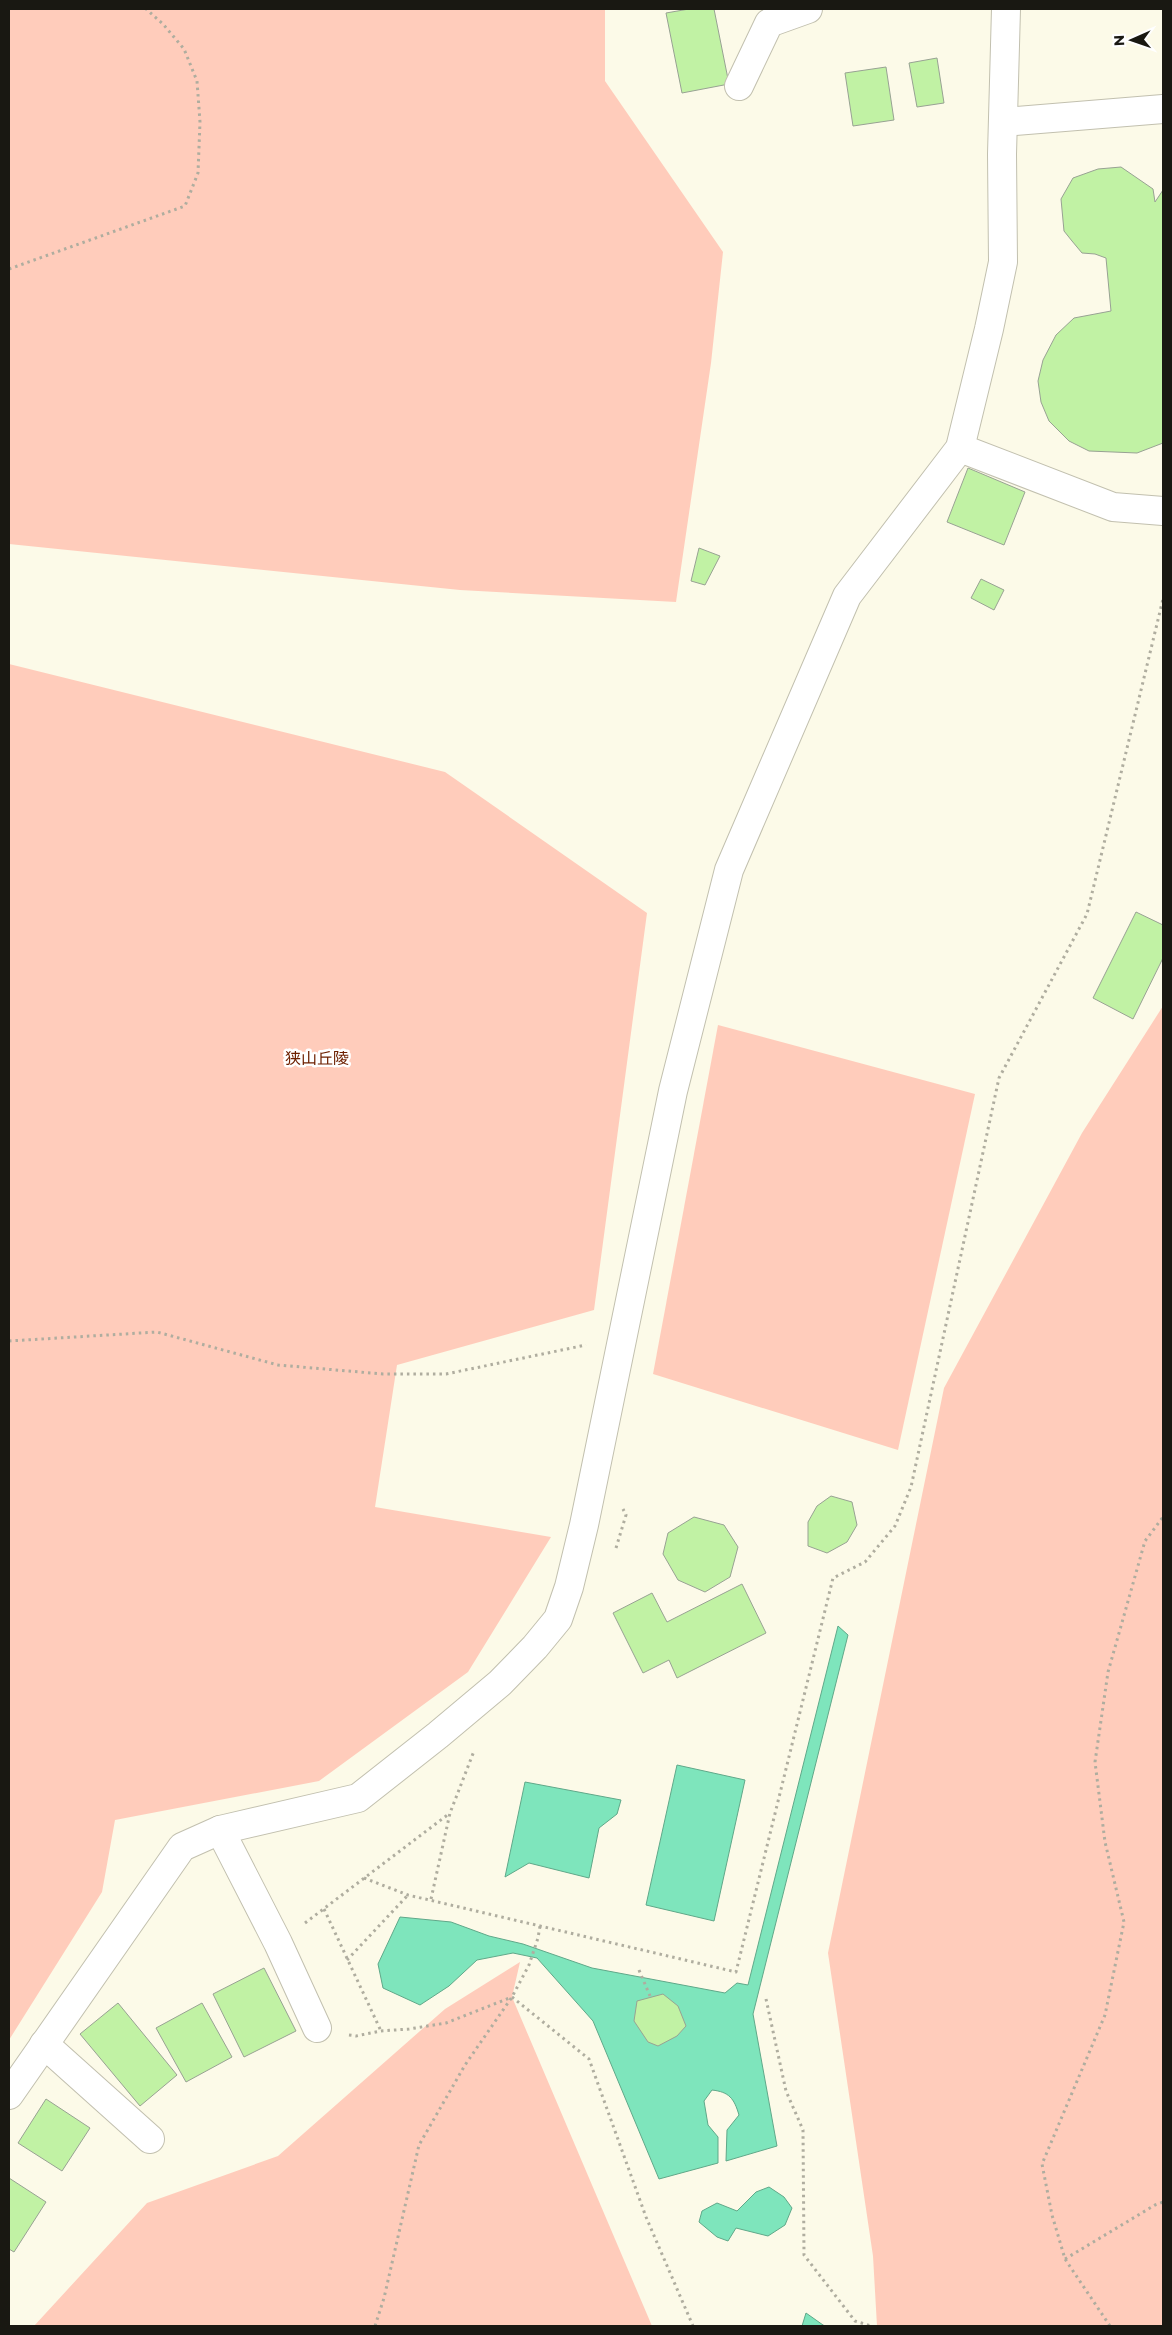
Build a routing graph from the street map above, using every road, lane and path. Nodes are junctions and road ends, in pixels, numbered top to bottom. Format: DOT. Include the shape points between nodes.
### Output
graph roads {
  1 [pos="146,9"];
  2 [pos="808,9"];
  3 [pos="1006,9"];
  4 [pos="740,86"];
  5 [pos="1163,109"];
  6 [pos="1003,122"];
  7 [pos="9,269"];
  8 [pos="960,448"];
  9 [pos="1163,511"];
  10 [pos="1163,599"];
  11 [pos="624,1337"];
  12 [pos="9,1340"];
  13 [pos="1163,1517"];
  14 [pos="450,1813"];
  15 [pos="220,1830"];
  16 [pos="364,1878"];
  17 [pos="408,1895"];
  18 [pos="324,1909"];
  19 [pos="540,1926"];
  20 [pos="278,1943"];
  21 [pos="347,1960"];
  22 [pos="639,1970"];
  23 [pos="650,1996"];
  24 [pos="512,1997"];
  25 [pos="766,1999"];
  26 [pos="317,2028"];
  27 [pos="381,2031"];
  28 [pos="44,2044"];
  29 [pos="9,2095"];
  30 [pos="150,2139"];
  31 [pos="1163,2202"];
  32 [pos="1065,2259"];
  33 [pos="375,2326"];
  34 [pos="693,2326"];
  35 [pos="871,2326"];
  36 [pos="1110,2326"];
  1 -- 7 [label="path" via="184,50 197,81 200,122 198,173 185,206"];
  2 -- 4 [label="street" via="769,23"];
  3 -- 6 [label="street"];
  5 -- 6 [label="street"];
  6 -- 8 [label="street" via="1003,262"];
  8 -- 9 [label="street" via="1113,507"];
  8 -- 11 [label="street" via="847,596 729,870 673,1091"];
  10 -- 19 [label="path" via="1087,914 999,1078 911,1487 895,1526 865,1562 833,1578 736,1972"];
  11 -- 12 [label="path" via="446,1374 383,1374 278,1365 158,1332"];
  11 -- 15 [label="street" via="584,1525 558,1619 500,1683 358,1798"];
  13 -- 32 [label="path" via="1145,1541 1108,1672 1095,1762 1105,1842 1124,1922 1105,2015 1042,2164"];
  14 -- 16 [label="path"];
  15 -- 20 [label="street"];
  15 -- 28 [label="street" via="182,1848"];
  16 -- 17 [label="path"];
  16 -- 18 [label="path"];
  17 -- 19 [label="path"];
  17 -- 21 [label="path"];
  18 -- 20 [label="path"];
  18 -- 21 [label="path"];
  19 -- 24 [label="path" via="529,1965"];
  20 -- 26 [label="street"];
  21 -- 27 [label="path"];
  22 -- 23 [label="path"];
  24 -- 27 [label="path" via="446,2023"];
  24 -- 33 [label="path" via="465,2065 420,2145"];
  24 -- 34 [label="path" via="589,2059 646,2217"];
  25 -- 35 [label="path" via="786,2091 803,2130 804,2255 855,2321"];
  26 -- 27 [label="path" via="356,2036"];
  28 -- 29 [label="street"];
  28 -- 30 [label="street"];
  31 -- 32 [label="path"];
  32 -- 36 [label="path"];
}
